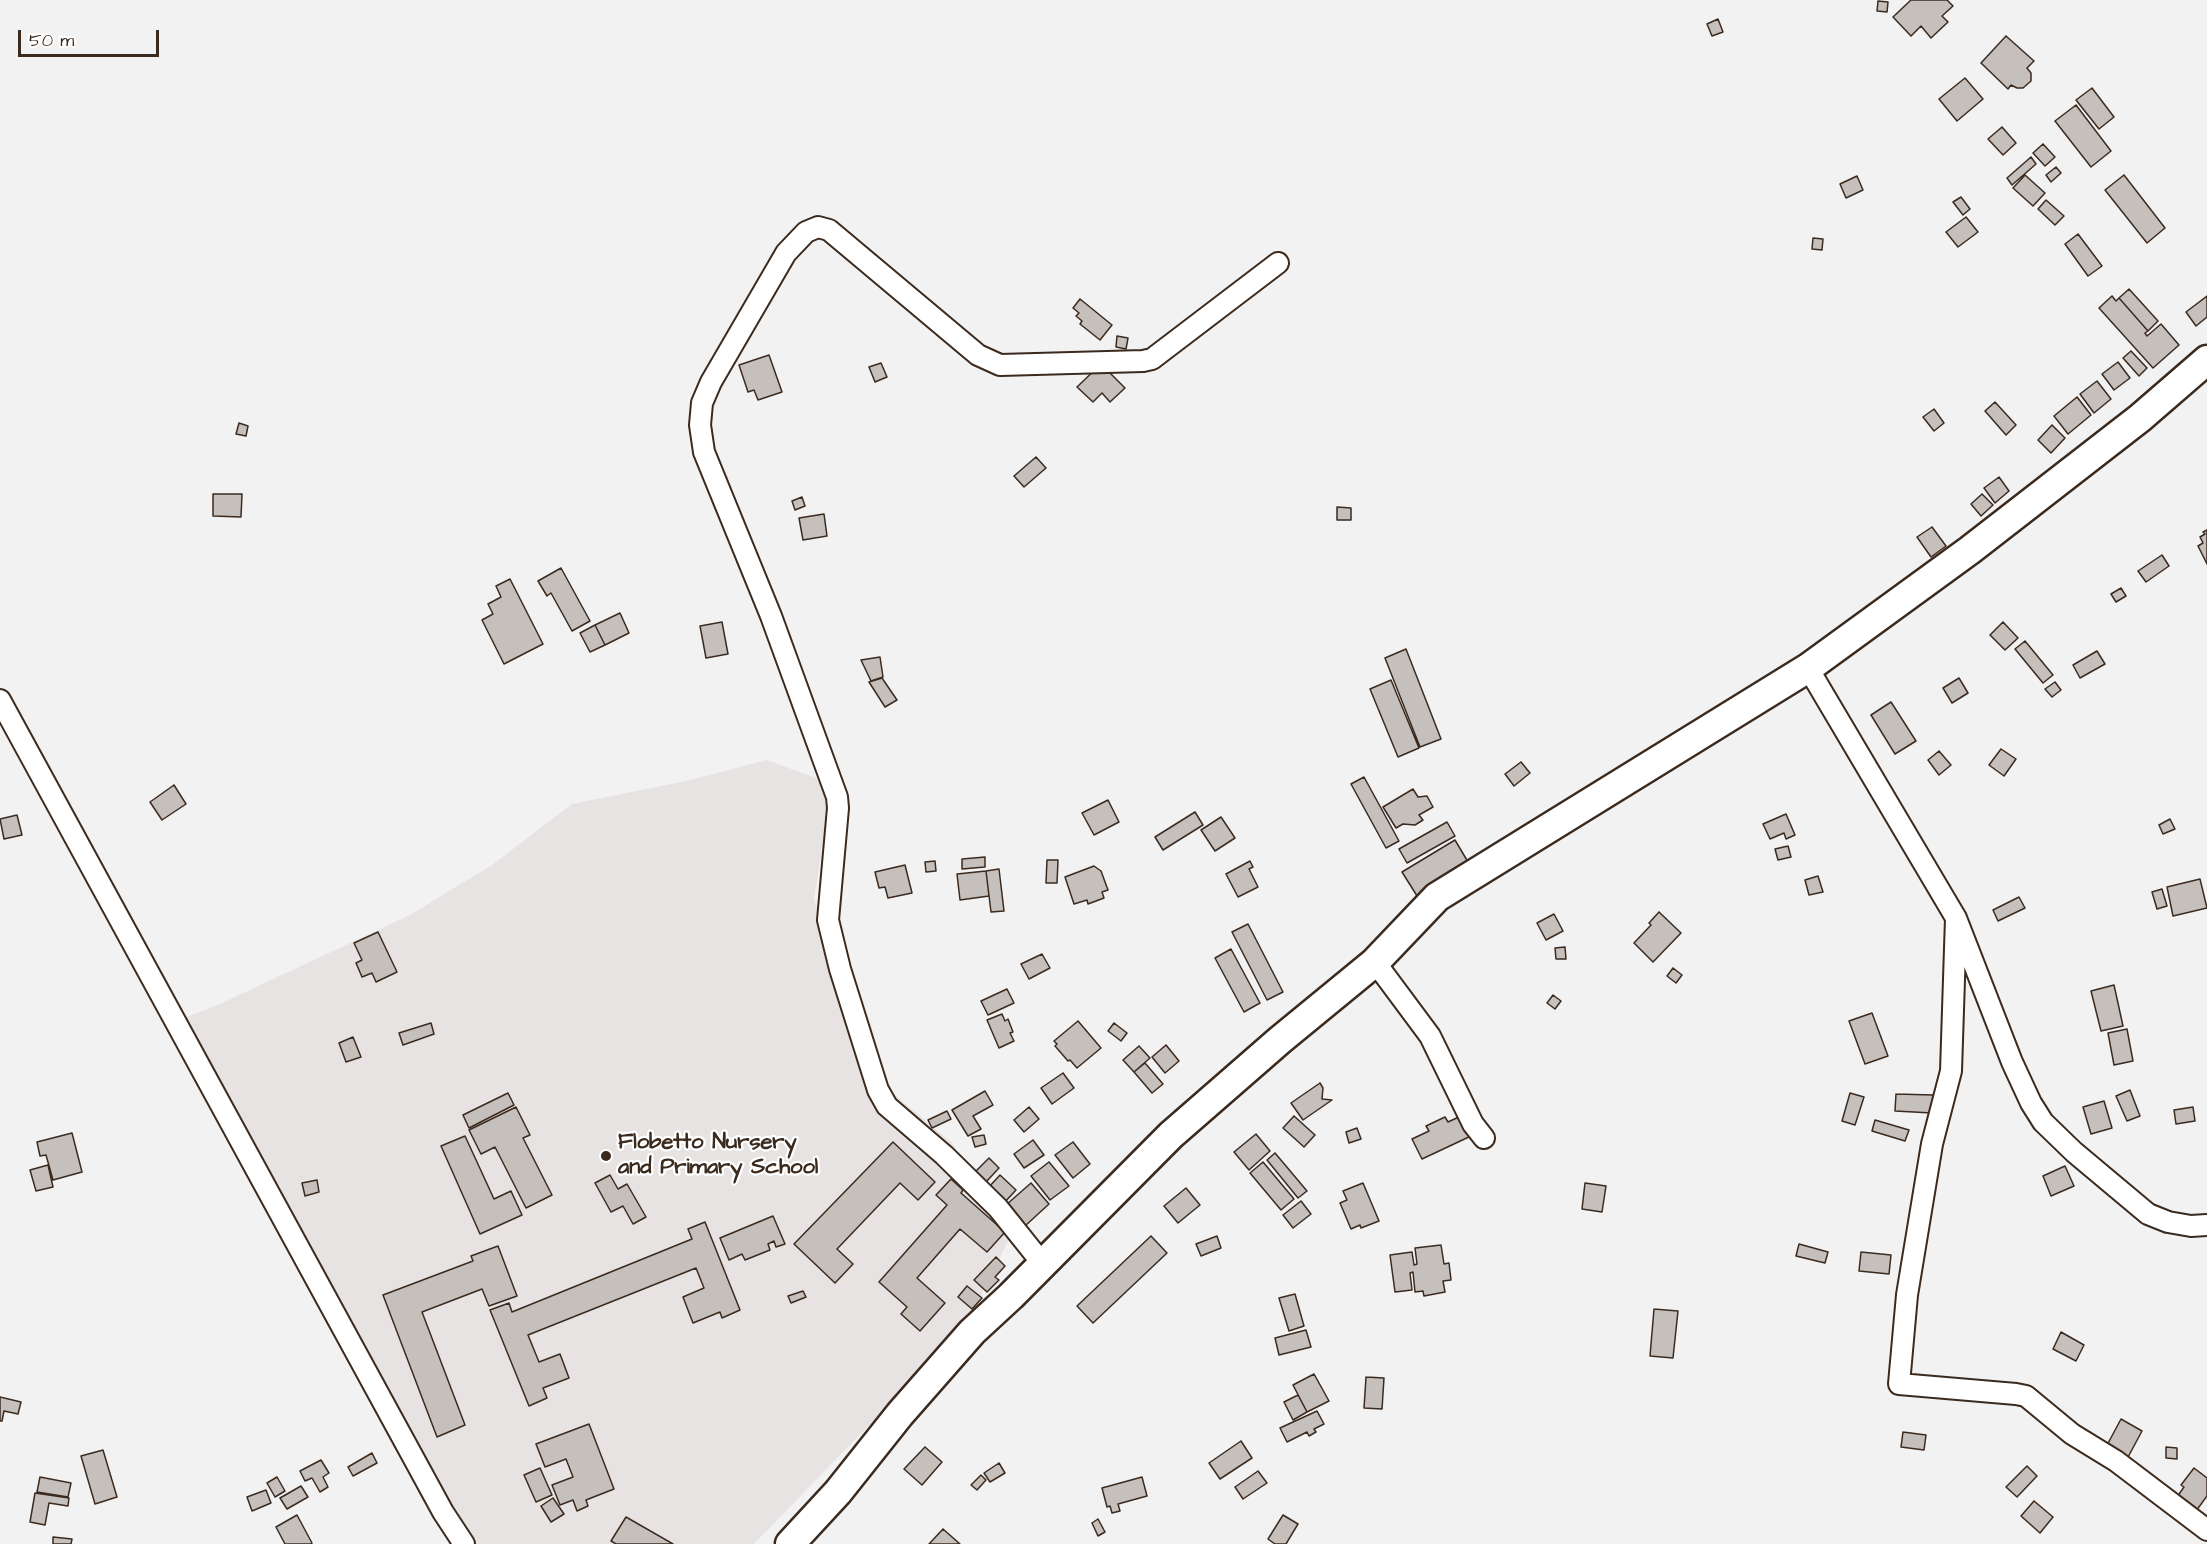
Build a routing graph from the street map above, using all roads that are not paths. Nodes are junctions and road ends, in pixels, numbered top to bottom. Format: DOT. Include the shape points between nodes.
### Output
graph roads {
  1 [pos="1278,263"];
  2 [pos="2207,360"];
  3 [pos="1808,668"];
  4 [pos="0,700"];
  5 [pos="0,732"];
  6 [pos="22,739"];
  7 [pos="1956,918"];
  8 [pos="1375,962"];
  9 [pos="1484,1138"];
  10 [pos="2207,1225"];
  11 [pos="1042,1263"];
  12 [pos="2207,1530"];
  13 [pos="464,1544"];
  14 [pos="790,1544"];
  1 -- 11 [label="street" via="1152,359 1000,365 978,355 829,230 818,227 806,232 786,253 702,403 704,452 771,616 837,797 828,920 881,1098 998,1208"];
  2 -- 3 [label="main road" via="2140,418 1970,550"];
  3 -- 7 [label="street"];
  3 -- 8 [label="main road" via="1437,897"];
  4 -- 6 [label="street"];
  5 -- 6 [label="street"];
  6 -- 13 [label="street"];
  7 -- 10 [label="street" via="2012,1062 2043,1122 2148,1214 2168,1222"];
  7 -- 12 [label="street" via="1951,1071 1932,1144 1907,1295 1899,1384 2026,1396 2072,1434 2116,1461"];
  8 -- 9 [label="street" via="1431,1036 1473,1124"];
  8 -- 11 [label="main road" via="1171,1136"];
  11 -- 14 [label="main road" via="972,1332"];
}
